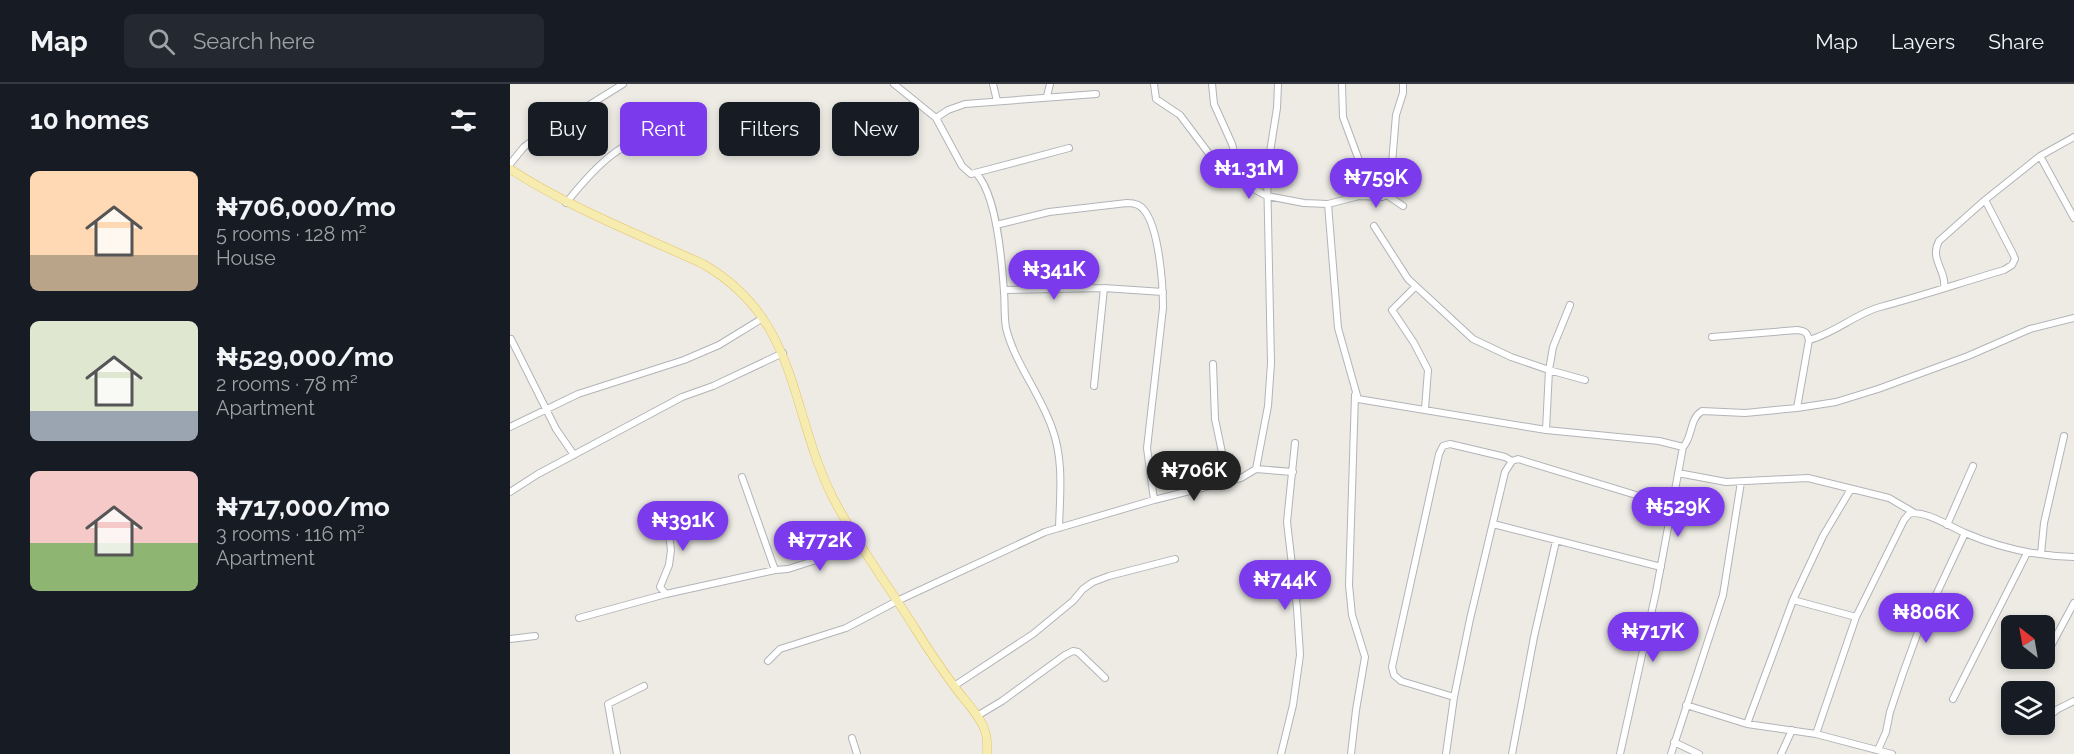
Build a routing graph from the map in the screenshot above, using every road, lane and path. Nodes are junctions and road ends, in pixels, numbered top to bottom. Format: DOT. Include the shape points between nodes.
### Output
graph roads {
  1 [pos="624,84"];
  2 [pos="894,84"];
  3 [pos="993,84"];
  4 [pos="1050,84"];
  5 [pos="1154,84"];
  6 [pos="1212,84"];
  7 [pos="1278,84"];
  8 [pos="1342,84"];
  9 [pos="1403,84"];
  10 [pos="1096,94"];
  11 [pos="1047,96"];
  12 [pos="997,101"];
  13 [pos="936,118"];
  14 [pos="2074,137"];
  15 [pos="1069,148"];
  16 [pos="620,149"];
  17 [pos="2040,156"];
  18 [pos="510,164"];
  19 [pos="510,169"];
  20 [pos="976,173"];
  21 [pos="1242,182"];
  22 [pos="1387,195"];
  23 [pos="1267,196"];
  24 [pos="1359,196"];
  25 [pos="1985,200"];
  26 [pos="566,203"];
  27 [pos="1328,204"];
  28 [pos="1403,206"];
  29 [pos="2074,218"];
  30 [pos="996,225"];
  31 [pos="1374,226"];
  32 [pos="1415,287"];
  33 [pos="1104,288"];
  34 [pos="1944,288"];
  35 [pos="1004,290"];
  36 [pos="1163,292"];
  37 [pos="1570,305"];
  38 [pos="763,318"];
  39 [pos="2074,318"];
  40 [pos="1712,337"];
  41 [pos="511,339"];
  42 [pos="1809,340"];
  43 [pos="783,353"];
  44 [pos="1213,364"];
  45 [pos="1549,370"];
  46 [pos="1585,380"];
  47 [pos="1094,386"];
  48 [pos="1355,394"];
  49 [pos="547,408"];
  50 [pos="1797,408"];
  51 [pos="1425,409"];
  52 [pos="510,427"];
  53 [pos="1546,430"];
  54 [pos="2064,436"];
  55 [pos="1295,443"];
  56 [pos="1683,447"];
  57 [pos="574,455"];
  58 [pos="1512,461"];
  59 [pos="1973,466"];
  60 [pos="1256,469"];
  61 [pos="1293,472"];
  62 [pos="1678,472"];
  63 [pos="742,477"];
  64 [pos="1228,482"];
  65 [pos="1741,482"];
  66 [pos="1851,489"];
  67 [pos="510,492"];
  68 [pos="1154,500"];
  69 [pos="1672,506"];
  70 [pos="1913,513"];
  71 [pos="666,520"];
  72 [pos="1493,524"];
  73 [pos="1947,525"];
  74 [pos="1059,528"];
  75 [pos="1965,533"];
  76 [pos="1556,541"];
  77 [pos="860,546"];
  78 [pos="2027,553"];
  79 [pos="2041,554"];
  80 [pos="2074,557"];
  81 [pos="1175,559"];
  82 [pos="1661,567"];
  83 [pos="775,570"];
  84 [pos="666,594"];
  85 [pos="1793,600"];
  86 [pos="897,601"];
  87 [pos="2074,603"];
  88 [pos="1856,617"];
  89 [pos="579,618"];
  90 [pos="535,636"];
  91 [pos="2055,638"];
  92 [pos="510,639"];
  93 [pos="768,661"];
  94 [pos="1105,678"];
  95 [pos="644,686"];
  96 [pos="954,686"];
  97 [pos="1455,697"];
  98 [pos="1953,699"];
  99 [pos="2074,701"];
  100 [pos="1686,705"];
  101 [pos="2055,711"];
  102 [pos="977,716"];
  103 [pos="1748,724"];
  104 [pos="1792,730"];
  105 [pos="1816,735"];
  106 [pos="852,738"];
  107 [pos="1674,742"];
  108 [pos="1878,750"];
  109 [pos="617,754"];
  110 [pos="857,754"];
  111 [pos="987,754"];
  112 [pos="1281,754"];
  113 [pos="1352,754"];
  114 [pos="1446,754"];
  115 [pos="1512,754"];
  116 [pos="1620,754"];
  117 [pos="1671,754"];
  118 [pos="1699,754"];
  119 [pos="1781,754"];
  120 [pos="1892,754"];
  1 -- 18 [label="street" via="533,140"];
  2 -- 13 [label="street"];
  3 -- 12 [label="street"];
  4 -- 11 [label="street"];
  5 -- 21 [label="street" via="1156,99 1180,115 1219,167"];
  6 -- 21 [label="street" via="1214,104 1232,144"];
  7 -- 23 [label="street"];
  8 -- 24 [label="street" via="1343,117 1366,182"];
  9 -- 22 [label="street"];
  10 -- 11 [label="street"];
  11 -- 12 [label="street"];
  12 -- 13 [label="street" via="956,106"];
  13 -- 20 [label="street" via="962,166 971,174"];
  14 -- 17 [label="street"];
  15 -- 20 [label="street"];
  16 -- 26 [label="street" via="599,165"];
  17 -- 25 [label="street"];
  17 -- 29 [label="street"];
  19 -- 26 [label="main road"];
  20 -- 30 [label="street" via="986,187"];
  21 -- 23 [label="street"];
  22 -- 24 [label="street"];
  22 -- 28 [label="street"];
  23 -- 27 [label="street"];
  23 -- 60 [label="street" via="1272,346 1268,406"];
  24 -- 27 [label="street"];
  25 -- 34 [label="street" via="1936,246 1937,263 1946,281"];
  25 -- 34 [label="street" via="2014,259 2012,265"];
  26 -- 38 [label="main road" via="720,274"];
  27 -- 48 [label="street" via="1338,328"];
  30 -- 35 [label="street"];
  30 -- 36 [label="street" via="1049,212 1136,203 1145,210 1153,229"];
  31 -- 32 [label="street"];
  32 -- 45 [label="street" via="1473,339"];
  32 -- 51 [label="street" via="1392,310 1428,370"];
  33 -- 35 [label="street"];
  33 -- 36 [label="street"];
  33 -- 47 [label="street"];
  34 -- 42 [label="street" via="1879,307 1826,336"];
  35 -- 74 [label="street" via="1010,340 1057,444 1061,483"];
  36 -- 68 [label="street" via="1146,448"];
  37 -- 45 [label="street" via="1553,347"];
  38 -- 43 [label="main road"];
  38 -- 49 [label="street" via="684,360"];
  39 -- 50 [label="street" via="2030,329 1878,389 1836,402"];
  40 -- 42 [label="street" via="1797,330 1808,333"];
  41 -- 49 [label="street"];
  42 -- 50 [label="street"];
  43 -- 57 [label="street" via="682,397"];
  43 -- 77 [label="main road" via="818,461"];
  44 -- 64 [label="street" via="1215,419"];
  45 -- 46 [label="street"];
  45 -- 53 [label="street"];
  48 -- 51 [label="street" via="1360,400"];
  48 -- 113 [label="street" via="1349,585 1352,615 1365,657"];
  49 -- 52 [label="street"];
  49 -- 57 [label="street"];
  50 -- 56 [label="street" via="1702,411 1695,417"];
  51 -- 53 [label="street"];
  53 -- 56 [label="street"];
  54 -- 79 [label="street"];
  55 -- 61 [label="street"];
  56 -- 62 [label="street"];
  57 -- 67 [label="street"];
  58 -- 69 [label="street" via="1542,465"];
  58 -- 72 [label="street" via="1504,472"];
  58 -- 97 [label="street" via="1450,444 1438,454 1392,667 1401,681"];
  59 -- 73 [label="street"];
  60 -- 61 [label="street"];
  60 -- 64 [label="street" via="1246,477"];
  61 -- 112 [label="street" via="1287,522 1299,655 1293,705"];
  62 -- 65 [label="street"];
  62 -- 69 [label="street"];
  63 -- 83 [label="street"];
  64 -- 68 [label="street"];
  65 -- 66 [label="street" via="1808,478"];
  65 -- 100 [label="street" via="1723,595"];
  66 -- 70 [label="street" via="1889,498"];
  66 -- 85 [label="street" via="1823,536"];
  68 -- 74 [label="street"];
  69 -- 82 [label="street"];
  70 -- 73 [label="street"];
  70 -- 88 [label="street" via="1904,520"];
  71 -- 84 [label="street" via="671,550 660,587"];
  72 -- 76 [label="street"];
  72 -- 97 [label="street"];
  73 -- 75 [label="street"];
  74 -- 86 [label="street"];
  75 -- 78 [label="street"];
  75 -- 108 [label="street" via="1923,618"];
  76 -- 82 [label="street"];
  76 -- 115 [label="street"];
  77 -- 83 [label="street"];
  77 -- 86 [label="main road"];
  78 -- 79 [label="street"];
  78 -- 98 [label="street"];
  79 -- 80 [label="street"];
  81 -- 96 [label="street" via="1093,582 1033,634"];
  82 -- 116 [label="street"];
  83 -- 84 [label="street"];
  84 -- 89 [label="street"];
  85 -- 88 [label="street"];
  85 -- 103 [label="street"];
  86 -- 93 [label="street" via="846,628 780,649"];
  86 -- 96 [label="main road"];
  87 -- 91 [label="street"];
  88 -- 105 [label="street"];
  90 -- 92 [label="street"];
  94 -- 102 [label="street" via="1072,651"];
  95 -- 109 [label="street" via="608,704"];
  96 -- 102 [label="main road"];
  97 -- 114 [label="street"];
  99 -- 101 [label="street"];
  100 -- 103 [label="street"];
  100 -- 107 [label="street"];
  102 -- 111 [label="main road" via="986,732"];
  103 -- 104 [label="street"];
  104 -- 105 [label="street"];
  104 -- 119 [label="street"];
  105 -- 108 [label="street"];
  106 -- 110 [label="street"];
  107 -- 117 [label="street"];
  107 -- 118 [label="street"];
  108 -- 120 [label="street"];
}
